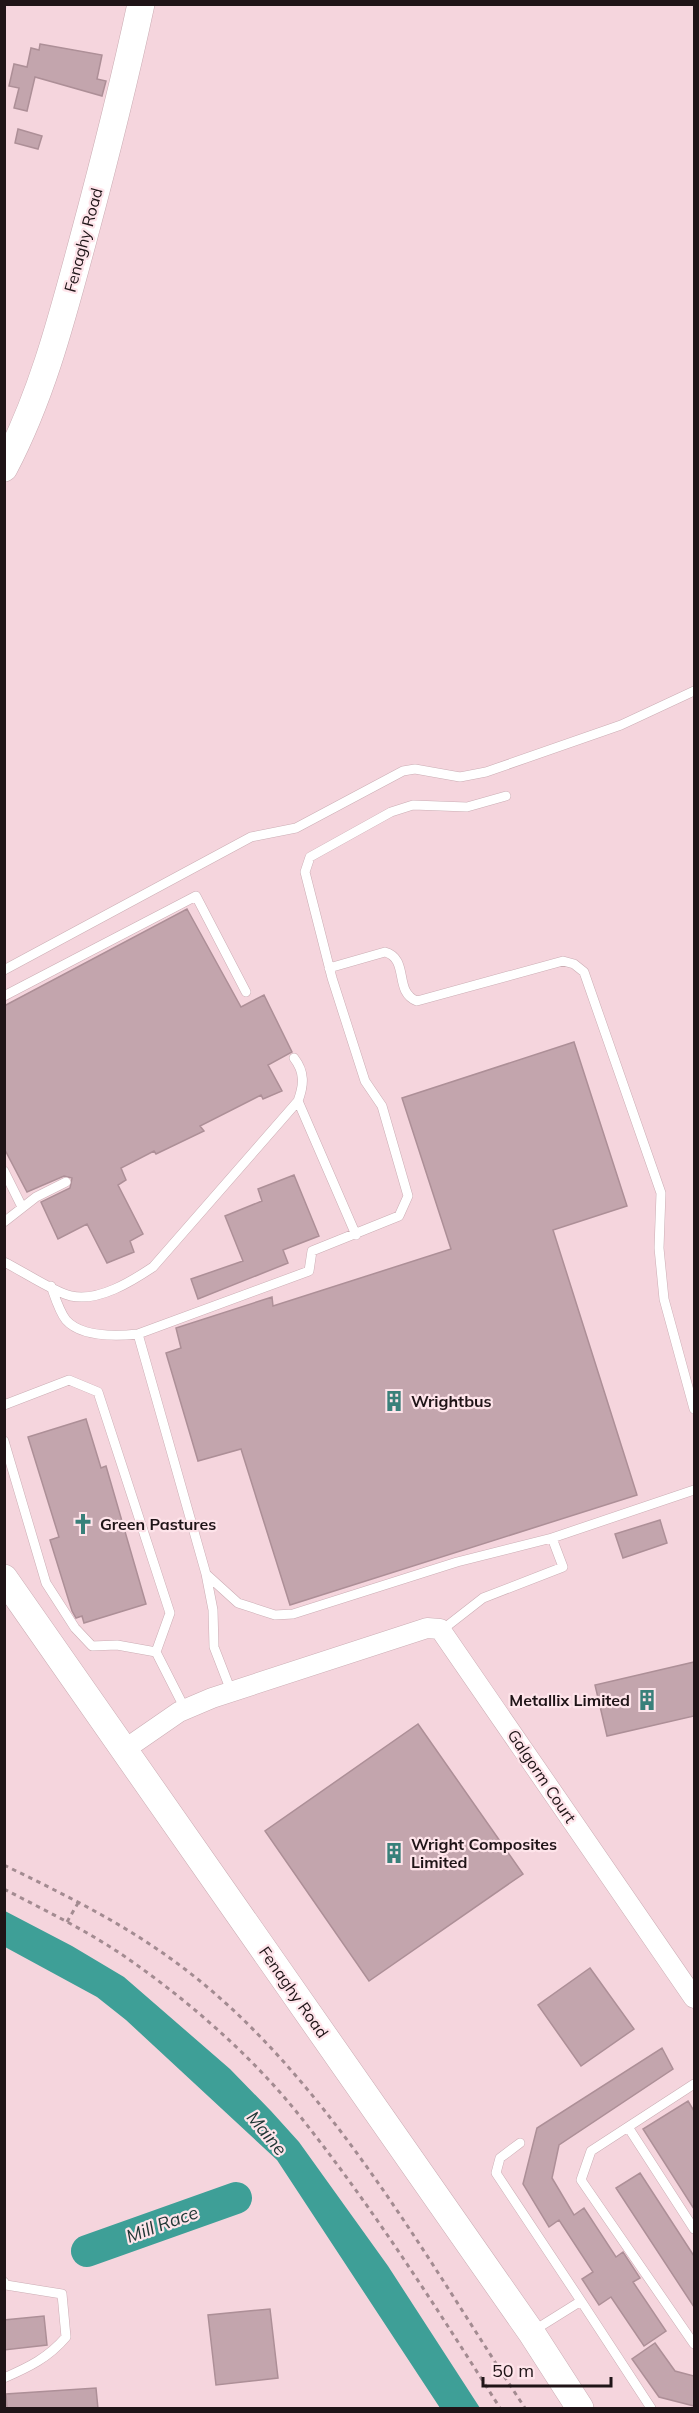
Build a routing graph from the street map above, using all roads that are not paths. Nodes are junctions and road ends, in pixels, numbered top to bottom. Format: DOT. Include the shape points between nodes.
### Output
graph roads {
  1 [pos="141,4"];
  2 [pos="4,468"];
  3 [pos="694,691"];
  4 [pos="506,796"];
  5 [pos="329,968"];
  6 [pos="4,970"];
  7 [pos="246,992"];
  8 [pos="4,996"];
  9 [pos="294,1058"];
  10 [pos="298,1101"];
  11 [pos="4,1171"];
  12 [pos="66,1182"];
  13 [pos="22,1207"];
  14 [pos="4,1222"];
  15 [pos="356,1235"];
  16 [pos="4,1262"];
  17 [pos="51,1286"];
  18 [pos="138,1334"];
  19 [pos="4,1405"];
  20 [pos="694,1409"];
  21 [pos="4,1441"];
  22 [pos="694,1490"];
  23 [pos="552,1538"];
  24 [pos="206,1574"];
  25 [pos="4,1578"];
  26 [pos="442,1630"];
  27 [pos="156,1652"];
  28 [pos="231,1691"];
  29 [pos="185,1709"];
  30 [pos="124,1750"];
  31 [pos="694,1998"];
  32 [pos="693,2087"];
  33 [pos="628,2127"];
  34 [pos="520,2144"];
  35 [pos="694,2229"];
  36 [pos="5,2284"];
  37 [pos="581,2301"];
  38 [pos="531,2332"];
  39 [pos="694,2344"];
  40 [pos="4,2378"];
  41 [pos="580,2409"];
  42 [pos="651,2409"];
  1 -- 2 [label="street, Fenaghy Road" via="55,347 20,438"];
  3 -- 6 [label="lane" via="621,724 486,772 460,777 416,769 404,771 296,828 251,837"];
  4 -- 5 [label="lane" via="467,807 414,805 391,812 310,857 306,872"];
  5 -- 15 [label="lane" via="365,1081 382,1106 408,1196 399,1216"];
  5 -- 20 [label="lane" via="385,952 393,954 399,962 405,992 417,1001 563,961 584,972 661,1192 659,1248 664,1299"];
  7 -- 8 [label="lane" via="196,896"];
  9 -- 10 [label="lane" via="304,1086"];
  10 -- 15 [label="lane"];
  10 -- 17 [label="lane" via="153,1267 131,1282 87,1296 71,1296"];
  11 -- 13 [label="lane"];
  12 -- 13 [label="lane"];
  13 -- 14 [label="lane"];
  15 -- 18 [label="lane" via="312,1251 309,1271"];
  16 -- 17 [label="lane"];
  17 -- 18 [label="lane" via="67,1321 111,1336"];
  18 -- 24 [label="lane"];
  19 -- 27 [label="lane" via="69,1380 98,1392 170,1613"];
  21 -- 27 [label="lane" via="46,1583 75,1628 92,1646 117,1645"];
  22 -- 23 [label="lane"];
  23 -- 24 [label="lane" via="457,1562 293,1614 275,1615 238,1603"];
  23 -- 26 [label="lane" via="563,1568 483,1598"];
  24 -- 28 [label="lane" via="213,1610 214,1647"];
  25 -- 30 [label="street, Fenaghy Road"];
  26 -- 28 [label="street" via="427,1628"];
  26 -- 31 [label="street, Galgorm Court"];
  27 -- 29 [label="lane"];
  28 -- 29 [label="street"];
  29 -- 30 [label="street"];
  30 -- 38 [label="street, Fenaghy Road"];
  32 -- 33 [label="lane"];
  33 -- 35 [label="lane"];
  33 -- 39 [label="lane" via="591,2151 581,2180"];
  34 -- 37 [label="lane" via="500,2158 496,2173"];
  36 -- 40 [label="lane" via="62,2294 66,2337 34,2365"];
  37 -- 38 [label="lane"];
  37 -- 42 [label="lane"];
  38 -- 41 [label="street, Fenaghy Road"];
}
